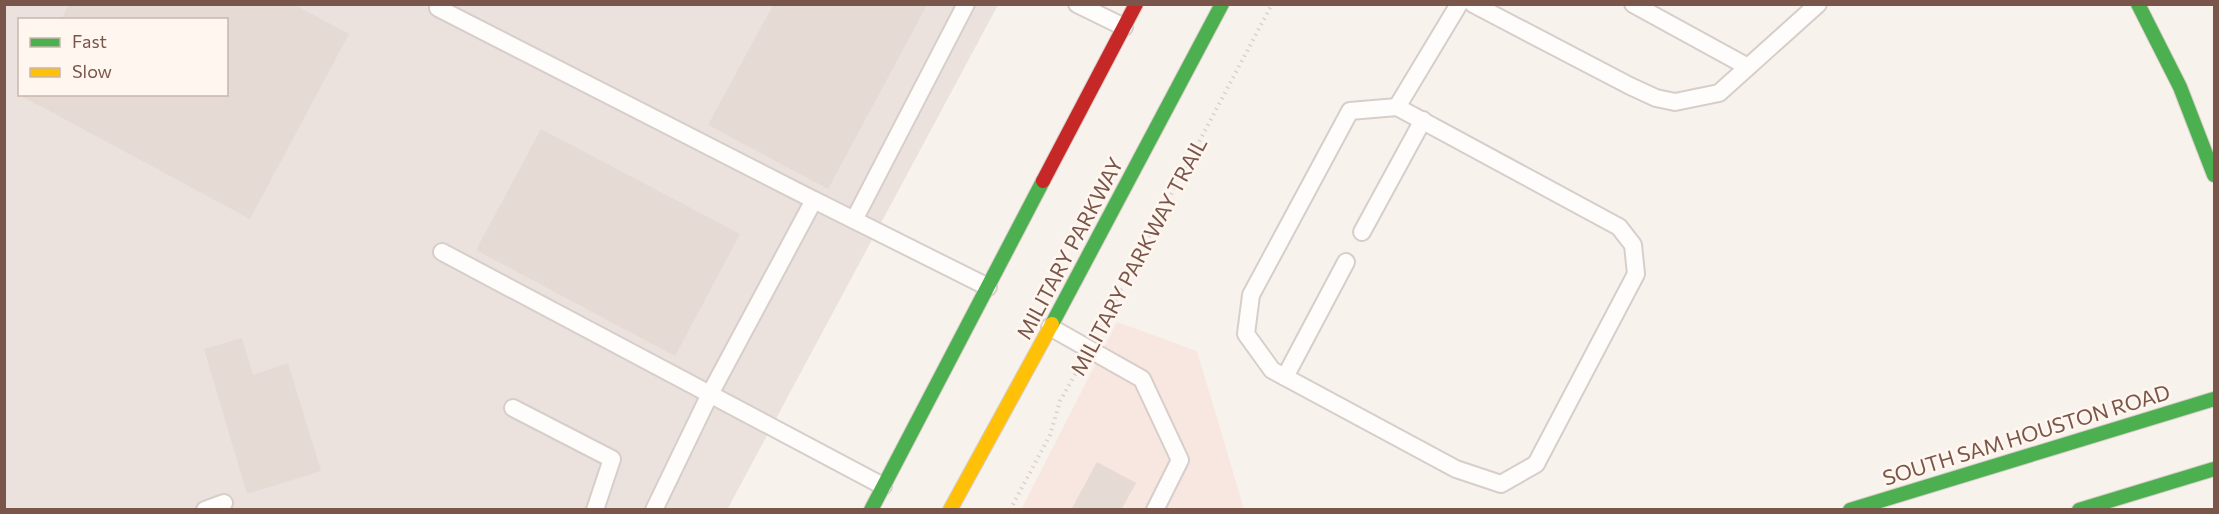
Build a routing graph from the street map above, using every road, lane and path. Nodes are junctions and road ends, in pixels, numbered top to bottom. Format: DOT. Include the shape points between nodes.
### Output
graph roads {
  1 [pos="440,4"];
  2 [pos="966,4"];
  3 [pos="1077,4"];
  4 [pos="1136,4"];
  5 [pos="1222,4"];
  6 [pos="1272,4"];
  7 [pos="1633,4"];
  8 [pos="1818,4"];
  9 [pos="2138,4"];
  10 [pos="1471,5"];
  11 [pos="1124,27"];
  12 [pos="1748,66"];
  13 [pos="1397,107"];
  14 [pos="1423,120"];
  15 [pos="2214,175"];
  16 [pos="814,200"];
  17 [pos="854,220"];
  18 [pos="1362,232"];
  19 [pos="442,252"];
  20 [pos="1346,262"];
  21 [pos="988,286"];
  22 [pos="1050,327"];
  23 [pos="1090,347"];
  24 [pos="1285,377"];
  25 [pos="710,394"];
  26 [pos="2214,399"];
  27 [pos="513,408"];
  28 [pos="2214,469"];
  29 [pos="883,486"];
  30 [pos="224,503"];
  31 [pos="205,510"];
  32 [pos="595,510"];
  33 [pos="654,510"];
  34 [pos="871,510"];
  35 [pos="950,510"];
  36 [pos="1010,510"];
  37 [pos="1155,510"];
  38 [pos="1850,510"];
  39 [pos="2079,510"];
  1 -- 16 [label="lane" via="438,8"];
  2 -- 17 [label="lane"];
  3 -- 11 [label="lane"];
  4 -- 11 [label="main road"];
  5 -- 22 [label="main road, MILITARY PARKWAY"];
  6 -- 23 [label="path, MILITARY PARKWAY TRAIL"];
  7 -- 12 [label="lane"];
  8 -- 12 [label="lane"];
  9 -- 15 [label="main road" via="2180,87"];
  10 -- 12 [label="lane" via="1656,98 1676,102 1719,93"];
  10 -- 13 [label="lane"];
  11 -- 21 [label="main road"];
  13 -- 14 [label="lane"];
  13 -- 24 [label="lane" via="1350,111 1251,295 1246,334 1272,370"];
  14 -- 18 [label="lane"];
  14 -- 24 [label="lane" via="1619,227 1633,245 1636,274 1536,464 1501,484 1456,469"];
  16 -- 17 [label="lane"];
  16 -- 25 [label="lane"];
  17 -- 21 [label="lane"];
  19 -- 25 [label="lane"];
  20 -- 24 [label="lane"];
  21 -- 29 [label="main road"];
  22 -- 23 [label="lane"];
  22 -- 35 [label="main road, MILITARY PARKWAY"];
  23 -- 36 [label="path, MILITARY PARKWAY TRAIL" via="1060,401 1050,435"];
  23 -- 37 [label="lane" via="1142,379 1180,460"];
  25 -- 29 [label="lane"];
  25 -- 33 [label="lane"];
  26 -- 38 [label="main road, SOUTH SAM HOUSTON ROAD"];
  27 -- 32 [label="lane" via="612,459"];
  28 -- 39 [label="main road"];
  29 -- 34 [label="main road"];
  30 -- 31 [label="lane"];
}
